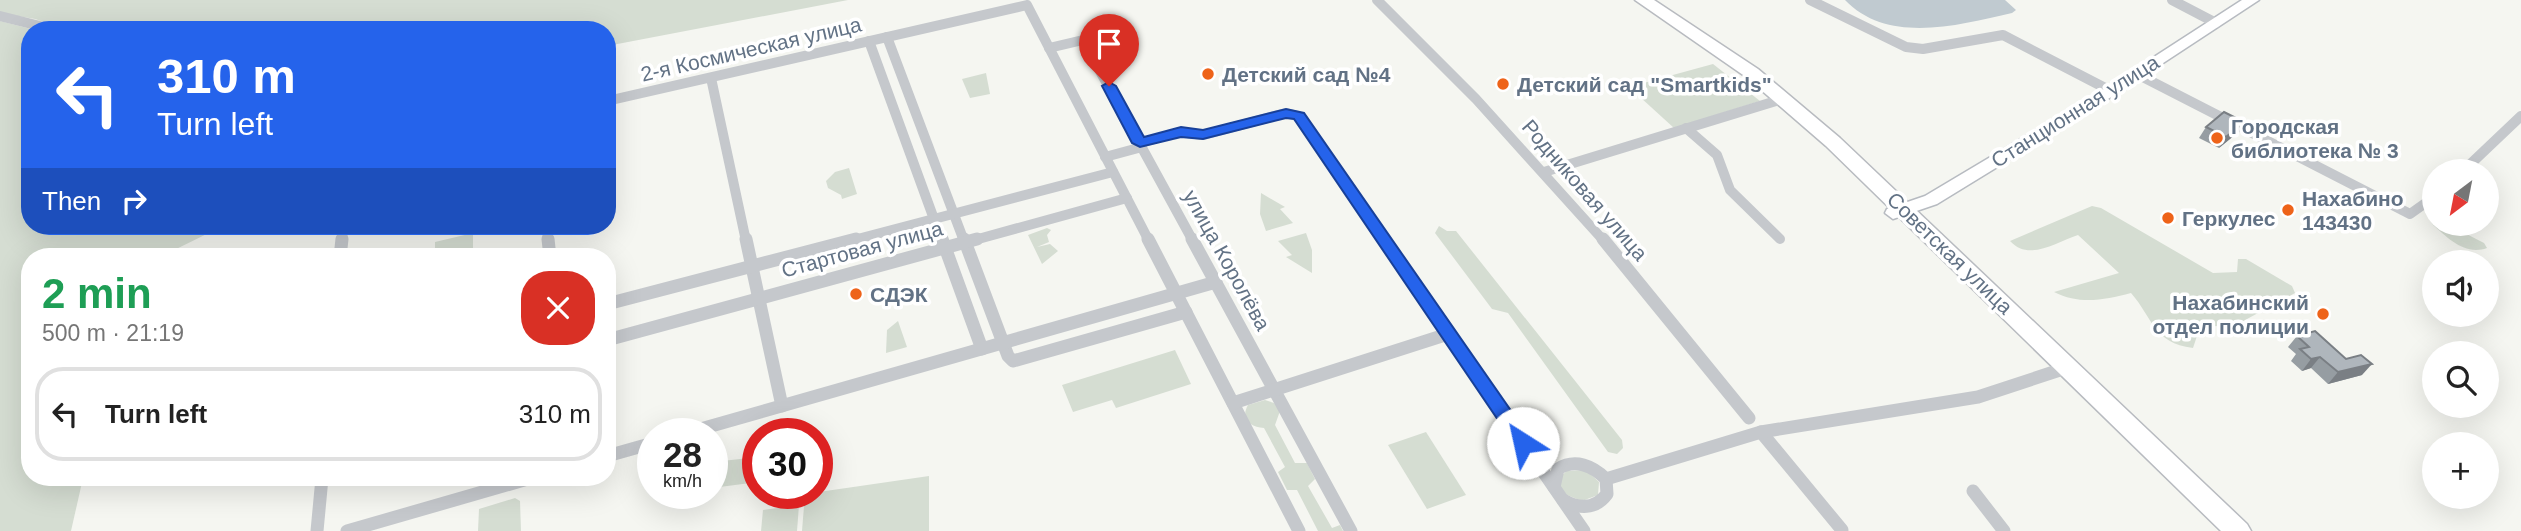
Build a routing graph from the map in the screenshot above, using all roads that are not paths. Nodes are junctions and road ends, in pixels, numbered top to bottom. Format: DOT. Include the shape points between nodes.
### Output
graph roads {
  1 [pos="1377,0"];
  2 [pos="1631,0"];
  3 [pos="1643,0"];
  4 [pos="1810,0"];
  5 [pos="2172,0"];
  6 [pos="2252,0"];
  7 [pos="0,16"];
  8 [pos="21,21"];
  9 [pos="2216,23"];
  10 [pos="887,37"];
  11 [pos="869,41"];
  12 [pos="1049,48"];
  13 [pos="2137,74"];
  14 [pos="711,78"];
  15 [pos="2111,91"];
  16 [pos="616,99"];
  17 [pos="1776,101"];
  18 [pos="2521,116"];
  19 [pos="1686,128"];
  20 [pos="1141,145"];
  21 [pos="1105,157"];
  22 [pos="2476,159"];
  23 [pos="1113,172"];
  24 [pos="1544,172"];
  25 [pos="1127,198"];
  26 [pos="2422,206"];
  27 [pos="1900,211"];
  28 [pos="954,214"];
  29 [pos="934,219"];
  30 [pos="1780,239"];
  31 [pos="965,243"];
  32 [pos="945,248"];
  33 [pos="752,267"];
  34 [pos="1216,282"];
  35 [pos="1176,293"];
  36 [pos="759,299"];
  37 [pos="616,302"];
  38 [pos="1186,313"];
  39 [pos="1448,334"];
  40 [pos="616,338"];
  41 [pos="1003,343"];
  42 [pos="982,349"];
  43 [pos="2062,370"];
  44 [pos="1275,390"];
  45 [pos="1233,403"];
  46 [pos="782,406"];
  47 [pos="1749,418"];
  48 [pos="728,421"];
  49 [pos="1761,432"];
  50 [pos="637,448"];
  51 [pos="616,453"];
  52 [pos="1606,479"];
  53 [pos="320,486"];
  54 [pos="503,486"];
  55 [pos="1973,491"];
  56 [pos="1558,493"];
  57 [pos="1842,530"];
  58 [pos="317,531"];
  59 [pos="347,531"];
  60 [pos="1299,531"];
  61 [pos="1351,531"];
  62 [pos="1584,531"];
  63 [pos="2004,531"];
  64 [pos="2219,531"];
  65 [pos="2238,531"];
  1 -- 24 [label="street, Родниковая улица"];
  2 -- 17 [label="main road, Советская улица"];
  3 -- 27 [label="main road, Советская улица" via="1784,98"];
  4 -- 15 [label="street" via="1906,47 1923,49 2003,35"];
  5 -- 9 [label="street"];
  6 -- 9 [label="main road, Станционная улица"];
  7 -- 8 [label="street"];
  9 -- 13 [label="main road, Станционная улица"];
  10 -- 11 [label="street, 2-я Космическая улица"];
  10 -- 12 [label="street, 2-я Космическая улица" via="1027,5"];
  10 -- 28 [label="street"];
  11 -- 14 [label="street, 2-я Космическая улица"];
  11 -- 29 [label="street"];
  12 -- 20 [label="street, улица Королёва" via="1083,40"];
  12 -- 21 [label="street"];
  13 -- 15 [label="main road, Станционная улица"];
  13 -- 26 [label="street" via="2410,214"];
  14 -- 16 [label="street, 2-я Космическая улица"];
  14 -- 33 [label="street"];
  15 -- 27 [label="main road, Станционная улица" via="1931,200"];
  17 -- 19 [label="street"];
  17 -- 27 [label="main road, Советская улица"];
  18 -- 22 [label="street"];
  19 -- 24 [label="street"];
  19 -- 30 [label="street" via="1717,155 1730,190"];
  20 -- 21 [label="street"];
  20 -- 34 [label="street, улица Королёва"];
  20 -- 39 [label="street" via="1181,132 1203,135 1286,113 1298,116"];
  21 -- 23 [label="street"];
  23 -- 25 [label="street"];
  23 -- 28 [label="street, Стартовая улица"];
  24 -- 47 [label="street, Родниковая улица"];
  25 -- 31 [label="street, Стартовая улица"];
  25 -- 35 [label="street"];
  27 -- 43 [label="main road, Советская улица"];
  28 -- 29 [label="street, Стартовая улица"];
  28 -- 31 [label="street"];
  29 -- 32 [label="street"];
  29 -- 33 [label="street, Стартовая улица"];
  31 -- 32 [label="street, Стартовая улица"];
  31 -- 41 [label="street"];
  32 -- 36 [label="street, Стартовая улица"];
  32 -- 42 [label="street"];
  33 -- 36 [label="street"];
  33 -- 37 [label="street, Стартовая улица"];
  34 -- 35 [label="street"];
  34 -- 44 [label="street, улица Королёва"];
  35 -- 38 [label="street"];
  35 -- 41 [label="street"];
  36 -- 40 [label="street, Стартовая улица"];
  36 -- 46 [label="street"];
  38 -- 41 [label="street" via="1022,360 1013,361"];
  38 -- 45 [label="street"];
  39 -- 44 [label="street"];
  39 -- 56 [label="street"];
  41 -- 42 [label="street"];
  42 -- 46 [label="street"];
  43 -- 49 [label="street" via="1930,407"];
  43 -- 64 [label="main road, Советская улица"];
  43 -- 65 [label="main road, Советская улица"];
  44 -- 45 [label="street"];
  44 -- 61 [label="street, улица Королёва"];
  45 -- 60 [label="street"];
  46 -- 48 [label="street"];
  49 -- 52 [label="street"];
  49 -- 57 [label="street"];
  50 -- 51 [label="street"];
  52 -- 56 [label="street" via="1607,494 1597,505 1579,507"];
  52 -- 56 [label="street" via="1592,466 1573,463 1558,469"];
  53 -- 58 [label="street"];
  54 -- 59 [label="street"];
  55 -- 63 [label="street"];
  56 -- 62 [label="street"];
}
